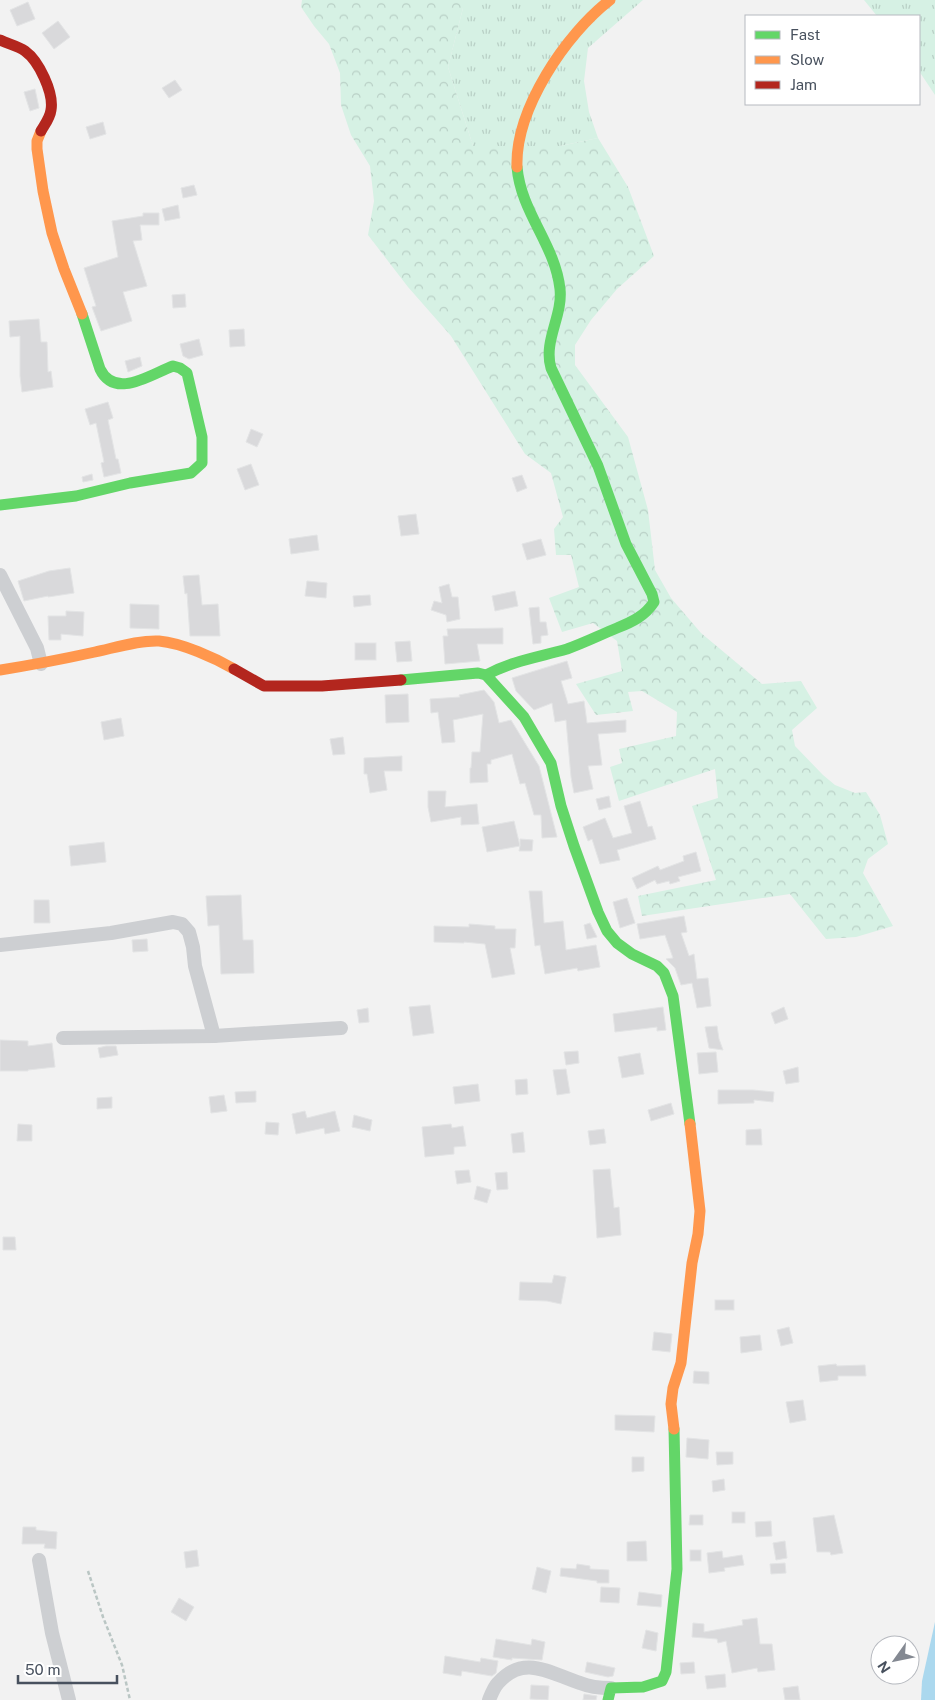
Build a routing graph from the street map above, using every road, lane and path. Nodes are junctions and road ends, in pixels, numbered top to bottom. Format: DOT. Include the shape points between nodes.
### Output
graph roads {
  1 [pos="610,0"];
  2 [pos="0,40"];
  3 [pos="0,505"];
  4 [pos="0,575"];
  5 [pos="41,664"];
  6 [pos="0,670"];
  7 [pos="486,675"];
  8 [pos="0,945"];
  9 [pos="341,1028"];
  10 [pos="214,1036"];
  11 [pos="63,1038"];
  12 [pos="39,1560"];
  13 [pos="88,1571"];
  14 [pos="610,1694"];
  15 [pos="69,1700"];
  16 [pos="130,1700"];
  17 [pos="489,1700"];
  1 -- 7 [label="street" via="577,30 525,114 518,142 517,168 522,192 552,254 560,283 559,308 549,360 654,602 647,614 578,645 498,667"];
  2 -- 3 [label="street" via="25,50 31,57 38,66 53,105 51,115 36,140 43,193 61,262 99,367 108,381 118,386 132,384 173,366 182,368 187,373 202,437 200,466 191,473 76,496"];
  4 -- 5 [label="street" via="37,648"];
  5 -- 6 [label="street"];
  5 -- 7 [label="street" via="159,641 219,660 264,686 322,686 466,673"];
  7 -- 14 [label="street" via="524,718 551,763 574,846 607,931 616,943 657,966 669,984 695,1157 700,1212 698,1234 681,1363 671,1404 677,1569 666,1672 662,1681 655,1684"];
  8 -- 10 [label="street" via="111,933 173,922 182,924 189,932 194,947 195,966"];
  9 -- 10 [label="street"];
  10 -- 11 [label="street"];
  12 -- 15 [label="street" via="52,1633"];
  13 -- 16 [label="path" via="122,1665"];
  14 -- 17 [label="street" via="543,1668 530,1667 507,1675 497,1684"];
}
